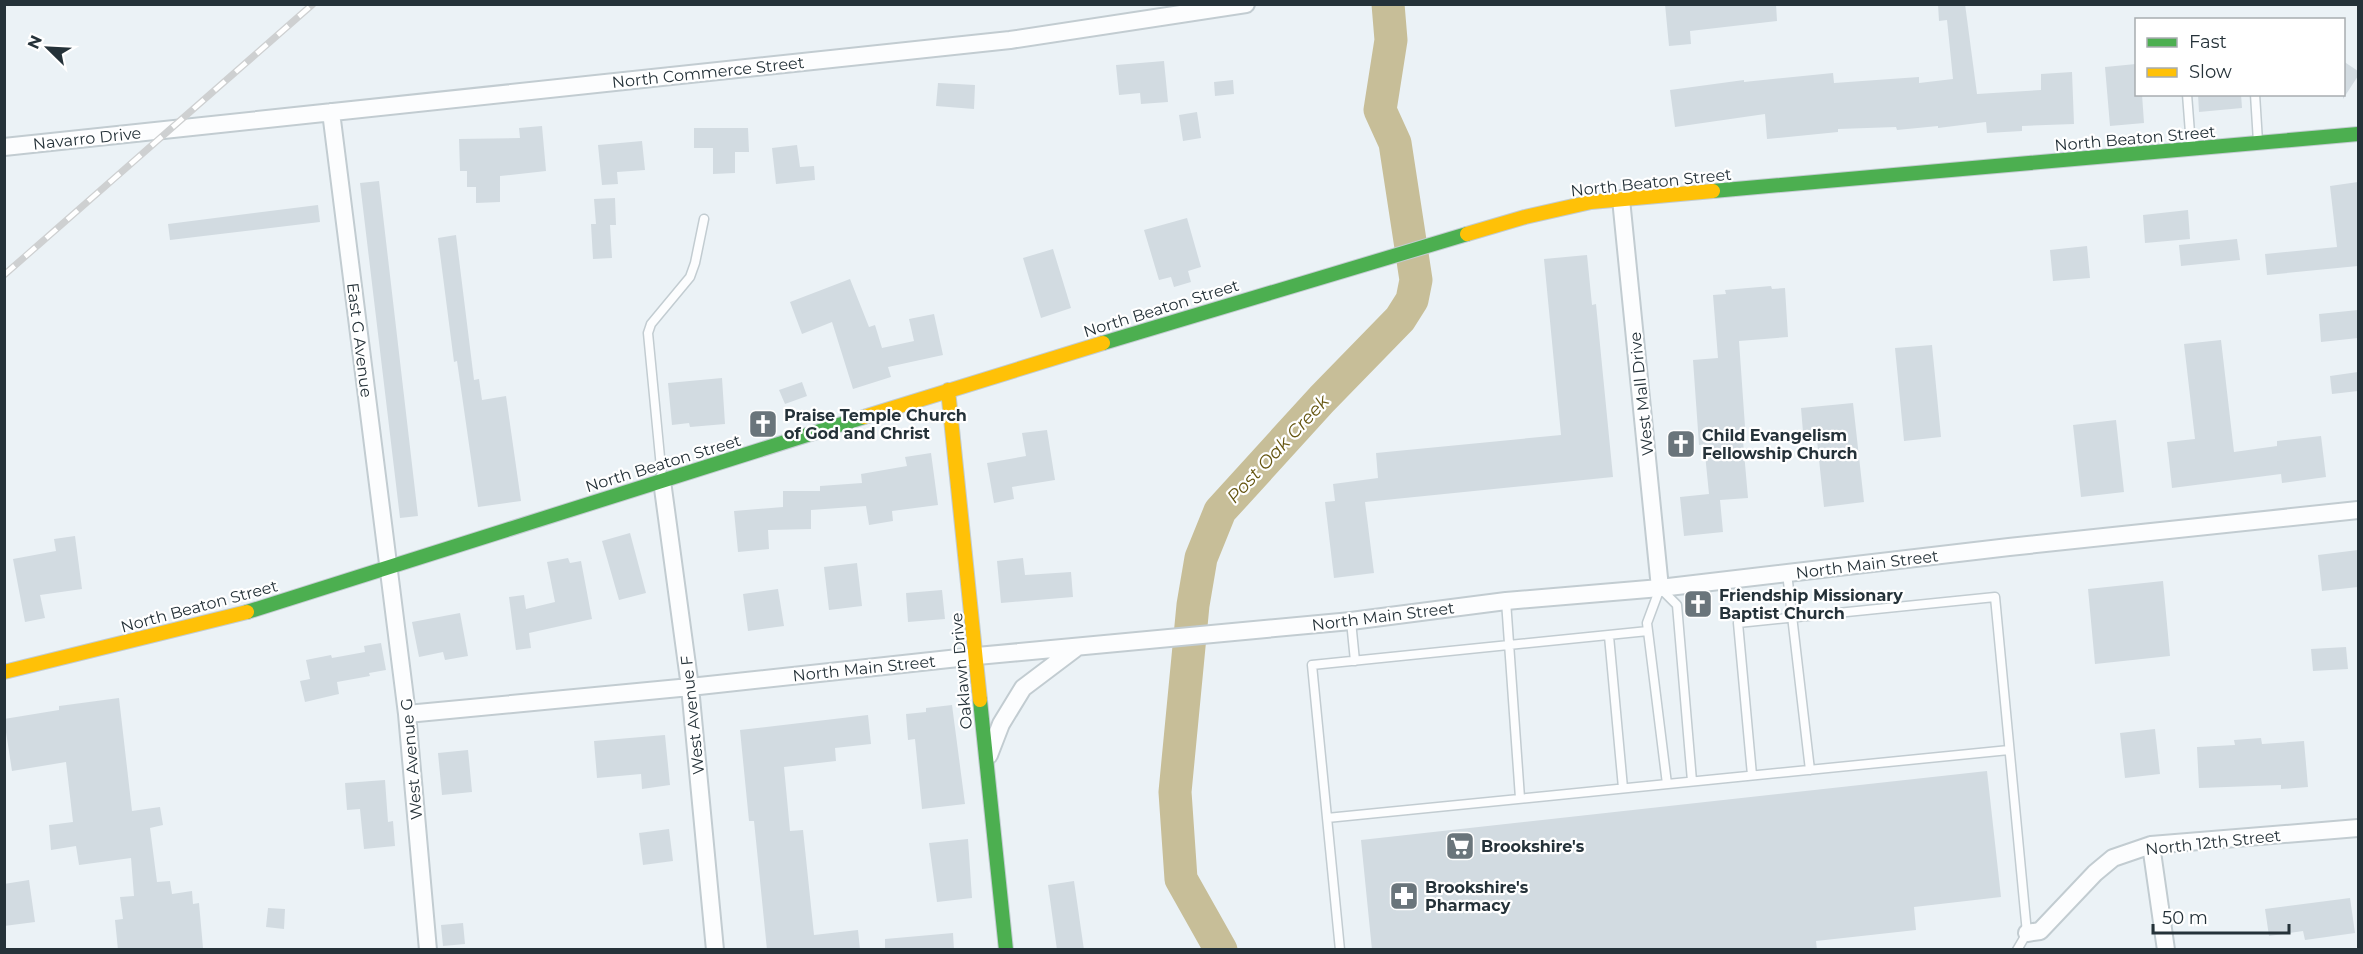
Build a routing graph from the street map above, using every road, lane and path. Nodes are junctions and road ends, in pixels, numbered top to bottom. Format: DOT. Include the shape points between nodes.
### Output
graph roads {
  1 [pos="1246,4"];
  2 [pos="2187,96"];
  3 [pos="2255,96"];
  4 [pos="331,112"];
  5 [pos="170,129"];
  6 [pos="2358,134"];
  7 [pos="2259,143"];
  8 [pos="4,147"];
  9 [pos="2191,149"];
  10 [pos="1622,199"];
  11 [pos="704,219"];
  12 [pos="948,390"];
  13 [pos="662,481"];
  14 [pos="2358,510"];
  15 [pos="390,568"];
  16 [pos="1787,573"];
  17 [pos="1660,588"];
  18 [pos="1506,601"];
  19 [pos="1790,618"];
  20 [pos="1351,621"];
  21 [pos="1648,631"];
  22 [pos="1609,636"];
  23 [pos="1508,646"];
  24 [pos="1077,648"];
  25 [pos="976,656"];
  26 [pos="1355,661"];
  27 [pos="4,672"];
  28 [pos="690,687"];
  29 [pos="408,714"];
  30 [pos="2009,750"];
  31 [pos="986,764"];
  32 [pos="1810,770"];
  33 [pos="1752,776"];
  34 [pos="1692,781"];
  35 [pos="1667,784"];
  36 [pos="1623,788"];
  37 [pos="1520,798"];
  38 [pos="1327,818"];
  39 [pos="2358,828"];
  40 [pos="2151,845"];
  41 [pos="2027,933"];
  42 [pos="428,950"];
  43 [pos="715,950"];
  44 [pos="1006,950"];
  45 [pos="1340,950"];
  46 [pos="2017,950"];
  47 [pos="2166,950"];
  1 -- 4 [label="street, North Commerce Street" via="1010,40"];
  2 -- 9 [label="lane"];
  3 -- 7 [label="lane"];
  4 -- 5 [label="street, North Commerce Street"];
  4 -- 15 [label="street, East G Avenue"];
  5 -- 8 [label="street, Navarro Drive"];
  6 -- 7 [label="main road, North Beaton Street"];
  7 -- 9 [label="main road, North Beaton Street"];
  9 -- 10 [label="main road, North Beaton Street"];
  10 -- 12 [label="main road, North Beaton Street" via="1591,202 1361,264"];
  10 -- 17 [label="street, West Mall Drive"];
  11 -- 13 [label="lane" via="690,277 648,333"];
  12 -- 13 [label="main road, North Beaton Street"];
  12 -- 25 [label="main road, Oaklawn Drive"];
  13 -- 15 [label="main road, North Beaton Street"];
  13 -- 28 [label="street, West Avenue F"];
  14 -- 16 [label="street, North Main Street"];
  15 -- 27 [label="main road, North Beaton Street" via="250,611"];
  15 -- 29 [label="street, West Avenue G"];
  16 -- 17 [label="street, North Main Street"];
  16 -- 19 [label="lane"];
  17 -- 18 [label="street, North Main Street"];
  17 -- 21 [label="lane" via="1647,623"];
  17 -- 34 [label="lane" via="1677,605"];
  18 -- 20 [label="street, North Main Street"];
  18 -- 23 [label="lane"];
  19 -- 30 [label="lane" via="1995,597"];
  19 -- 32 [label="lane"];
  19 -- 33 [label="lane" via="1738,623"];
  20 -- 24 [label="street, North Main Street"];
  20 -- 26 [label="lane"];
  21 -- 22 [label="lane"];
  21 -- 35 [label="lane"];
  22 -- 23 [label="lane"];
  22 -- 36 [label="lane"];
  23 -- 26 [label="lane"];
  23 -- 37 [label="lane"];
  24 -- 25 [label="street, North Main Street"];
  24 -- 31 [label="street" via="1023,688 1000,724"];
  25 -- 28 [label="street, North Main Street"];
  25 -- 31 [label="main road, Oaklawn Drive"];
  26 -- 38 [label="lane" via="1312,665"];
  28 -- 29 [label="street, North Main Street"];
  28 -- 43 [label="street, West Avenue F"];
  29 -- 42 [label="street, West Avenue G"];
  30 -- 32 [label="lane"];
  30 -- 41 [label="lane"];
  31 -- 44 [label="main road, Oaklawn Drive"];
  32 -- 33 [label="lane"];
  33 -- 34 [label="lane"];
  34 -- 35 [label="lane"];
  35 -- 36 [label="lane"];
  36 -- 37 [label="lane"];
  37 -- 38 [label="lane"];
  38 -- 45 [label="lane"];
  39 -- 40 [label="street, North 12th Street"];
  40 -- 41 [label="street, North 12th Street" via="2113,858 2040,931"];
  40 -- 47 [label="street"];
  41 -- 46 [label="lane"];
}
